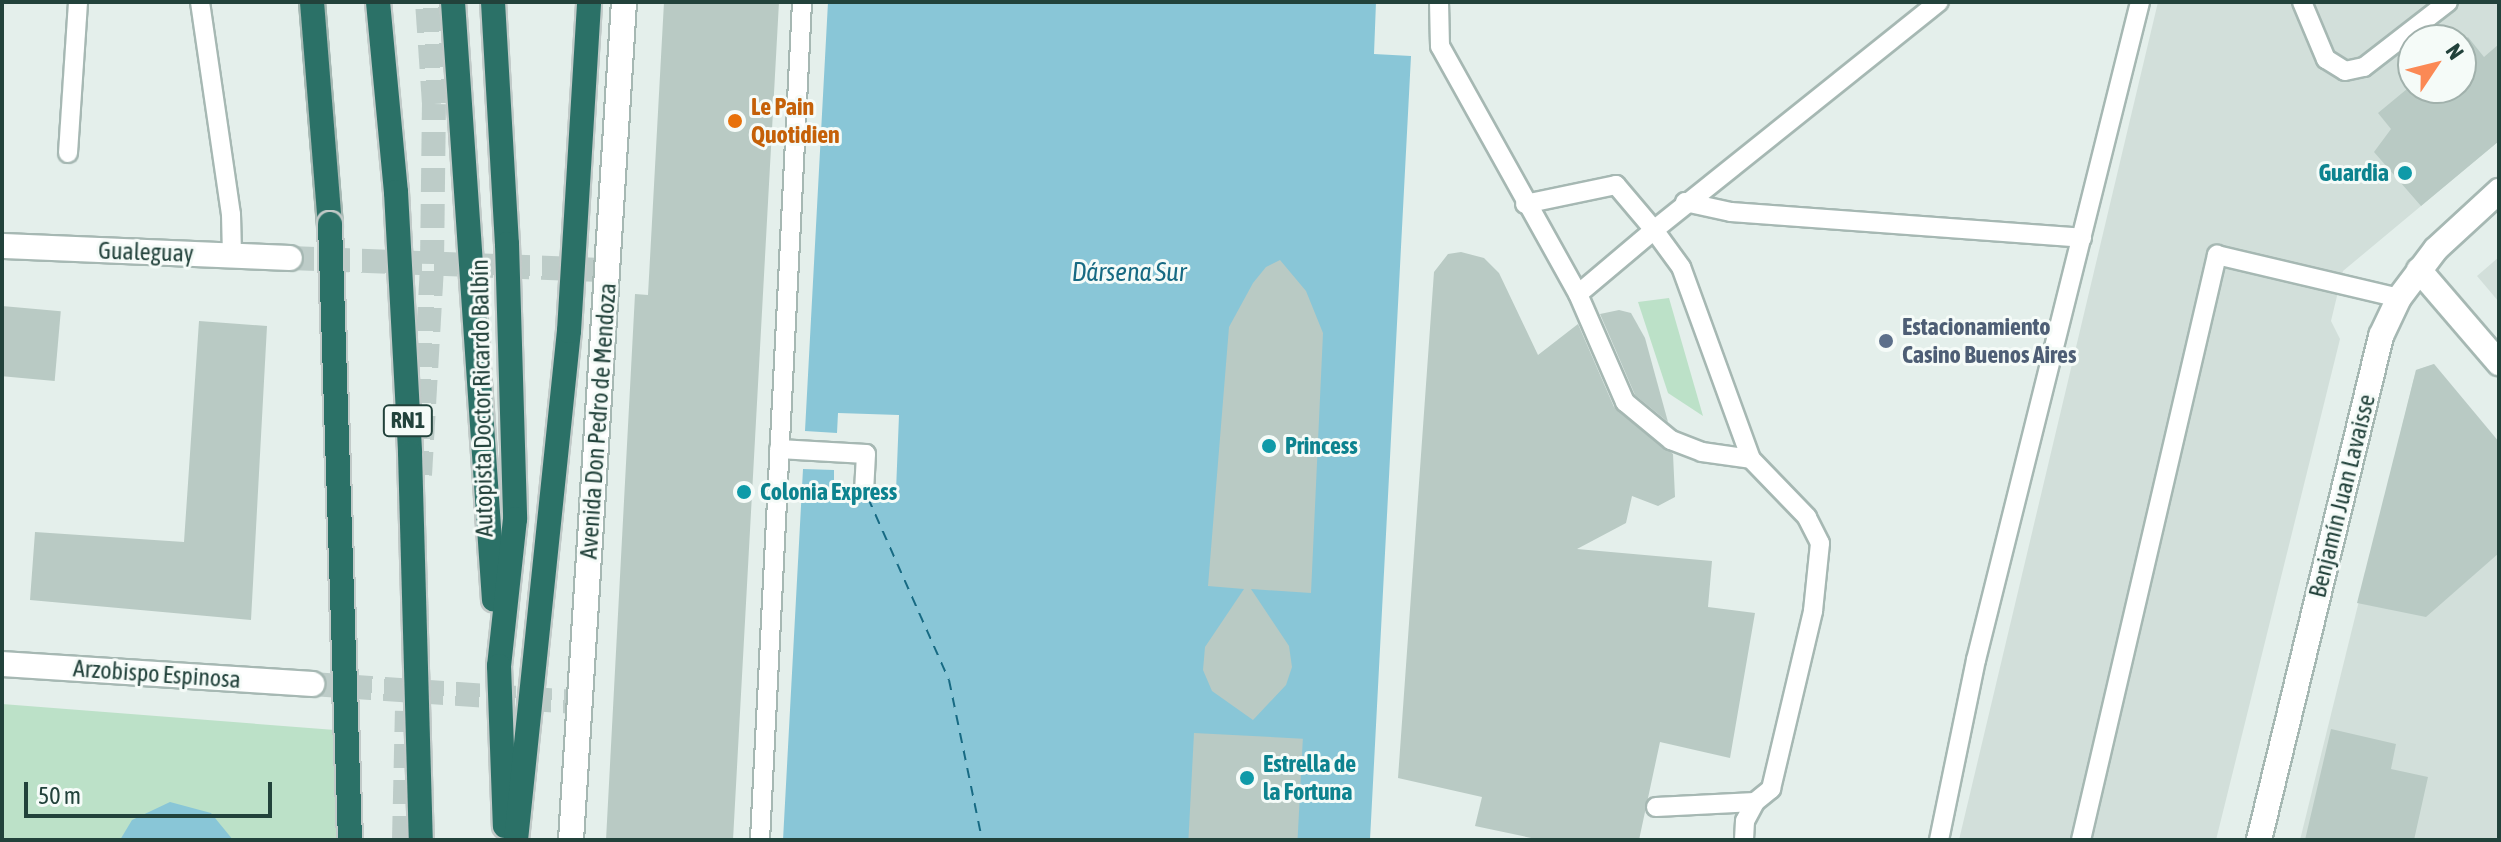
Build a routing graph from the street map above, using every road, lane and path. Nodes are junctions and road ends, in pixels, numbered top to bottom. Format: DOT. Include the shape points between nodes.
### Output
graph roads {
  1 [pos="78,2"];
  2 [pos="200,2"];
  3 [pos="312,2"];
  4 [pos="378,2"];
  5 [pos="453,2"];
  6 [pos="493,2"];
  7 [pos="589,2"];
  8 [pos="624,2"];
  9 [pos="802,2"];
  10 [pos="1439,2"];
  11 [pos="1939,2"];
  12 [pos="2140,2"];
  13 [pos="2302,2"];
  14 [pos="2448,2"];
  15 [pos="68,153"];
  16 [pos="2499,191"];
  17 [pos="1685,202"];
  18 [pos="1525,204"];
  19 [pos="1654,230"];
  20 [pos="2082,238"];
  21 [pos="2,246"];
  22 [pos="232,256"];
  23 [pos="290,258"];
  24 [pos="2419,270"];
  25 [pos="1578,294"];
  26 [pos="2399,298"];
  27 [pos="2499,363"];
  28 [pos="779,449"];
  29 [pos="1751,459"];
  30 [pos="864,490"];
  31 [pos="2,664"];
  32 [pos="499,666"];
  33 [pos="312,684"];
  34 [pos="1755,802"];
  35 [pos="1656,807"];
  36 [pos="350,840"];
  37 [pos="421,840"];
  38 [pos="506,840"];
  39 [pos="516,840"];
  40 [pos="571,840"];
  41 [pos="760,840"];
  42 [pos="1744,840"];
  43 [pos="1939,840"];
  44 [pos="2081,840"];
  45 [pos="2259,840"];
  1 -- 15 [label="lane"];
  2 -- 22 [label="lane" via="231,214"];
  3 -- 36 [label="highway, bridge" via="330,224"];
  4 -- 37 [label="highway, RN1, bridge" via="401,284"];
  5 -- 32 [label="highway, bridge"];
  6 -- 32 [label="highway, Autopista Doctor Ricardo Balbín, bridge" via="515,519"];
  7 -- 39 [label="highway, bridge" via="569,331"];
  8 -- 40 [label="street, Avenida Don Pedro de Mendoza"];
  9 -- 28 [label="lane"];
  10 -- 18 [label="lane" via="1440,46"];
  11 -- 17 [label="lane"];
  12 -- 20 [label="lane"];
  13 -- 14 [label="lane" via="2326,59 2345,71 2364,67"];
  16 -- 24 [label="street, Benjamín Juan Lavaisse"];
  17 -- 19 [label="lane"];
  17 -- 20 [label="lane" via="1731,212"];
  18 -- 19 [label="lane" via="1616,185"];
  18 -- 25 [label="lane"];
  19 -- 25 [label="lane"];
  19 -- 29 [label="lane" via="1681,267"];
  20 -- 43 [label="lane" via="1976,660"];
  21 -- 22 [label="street, Gualeguay"];
  22 -- 23 [label="street, Gualeguay"];
  24 -- 26 [label="street, Benjamín Juan Lavaisse"];
  24 -- 27 [label="street"];
  25 -- 29 [label="lane" via="1625,402 1671,440 1702,452"];
  26 -- 44 [label="lane" via="2217,255"];
  26 -- 45 [label="street, Benjamín Juan Lavaisse" via="2381,336"];
  28 -- 30 [label="lane" via="866,454"];
  28 -- 41 [label="lane"];
  29 -- 34 [label="lane" via="1807,517 1820,558 1771,789"];
  31 -- 33 [label="street, Arzobispo Espinosa"];
  32 -- 38 [label="highway, Autopista Doctor Ricardo Balbín, bridge"];
  34 -- 35 [label="lane"];
  34 -- 42 [label="lane" via="1745,821"];
}
